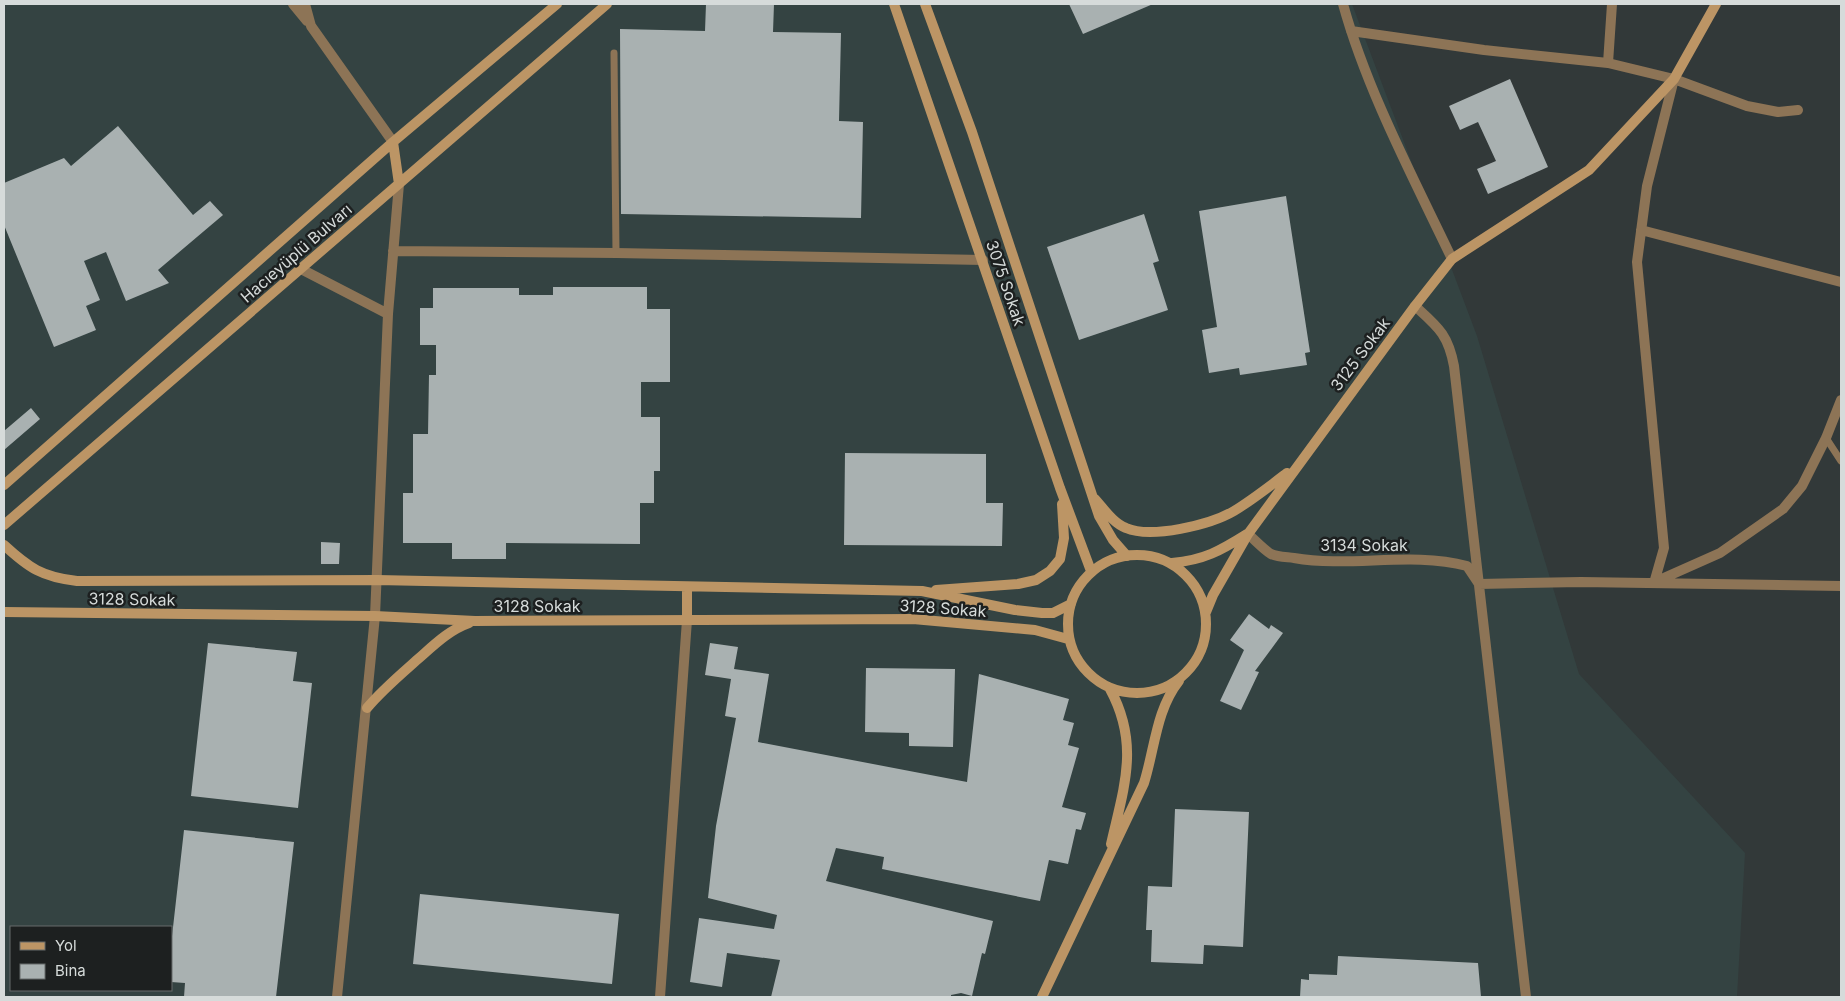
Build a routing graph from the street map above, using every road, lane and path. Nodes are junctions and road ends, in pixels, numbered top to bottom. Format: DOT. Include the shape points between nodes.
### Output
graph roads {
  1 [pos="293,4"];
  2 [pos="305,4"];
  3 [pos="557,4"];
  4 [pos="607,4"];
  5 [pos="894,4"];
  6 [pos="925,4"];
  7 [pos="1343,4"];
  8 [pos="1612,4"];
  9 [pos="1716,4"];
  10 [pos="311,26"];
  11 [pos="1351,31"];
  12 [pos="614,53"];
  13 [pos="1608,63"];
  14 [pos="1674,78"];
  15 [pos="1798,110"];
  16 [pos="393,142"];
  17 [pos="399,184"];
  18 [pos="1642,230"];
  19 [pos="393,251"];
  20 [pos="616,253"];
  21 [pos="1452,259"];
  22 [pos="983,260"];
  23 [pos="301,269"];
  24 [pos="1841,282"];
  25 [pos="1415,306"];
  26 [pos="388,314"];
  27 [pos="1841,400"];
  28 [pos="1826,438"];
  29 [pos="1841,461"];
  30 [pos="1294,468"];
  31 [pos="4,485"];
  32 [pos="1060,488"];
  33 [pos="1093,497"];
  34 [pos="4,525"];
  35 [pos="1248,534"];
  36 [pos="4,544"];
  37 [pos="1127,556"];
  38 [pos="1172,563"];
  39 [pos="1091,571"];
  40 [pos="377,580"];
  41 [pos="1654,583"];
  42 [pos="1479,584"];
  43 [pos="1841,586"];
  44 [pos="687,587"];
  45 [pos="922,591"];
  46 [pos="1071,604"];
  47 [pos="4,612"];
  48 [pos="1206,612"];
  49 [pos="375,616"];
  50 [pos="687,620"];
  51 [pos="475,621"];
  52 [pos="1068,639"];
  53 [pos="1184,675"];
  54 [pos="1110,689"];
  55 [pos="367,708"];
  56 [pos="1108,858"];
  57 [pos="337,997"];
  58 [pos="660,997"];
  59 [pos="1042,997"];
  60 [pos="1526,997"];
  1 -- 10 [label="street"];
  2 -- 10 [label="street"];
  3 -- 16 [label="street, Hacıeyüplü Bulvarı"];
  4 -- 17 [label="street, Hacıeyüplü Bulvarı"];
  5 -- 22 [label="street, 3075 Sokak"];
  6 -- 33 [label="street, 3075 Sokak" via="972,132"];
  7 -- 11 [label="street"];
  8 -- 13 [label="street"];
  9 -- 14 [label="street, 3125 Sokak"];
  10 -- 16 [label="street"];
  11 -- 13 [label="street"];
  11 -- 21 [label="street" via="1377,97"];
  12 -- 20 [label="lane"];
  13 -- 14 [label="street"];
  14 -- 15 [label="street" via="1747,106 1778,112"];
  14 -- 18 [label="street" via="1647,186"];
  14 -- 21 [label="street, 3125 Sokak" via="1589,170"];
  16 -- 17 [label="street"];
  16 -- 31 [label="street, Hacıeyüplü Bulvarı"];
  17 -- 19 [label="street"];
  17 -- 23 [label="street, Hacıeyüplü Bulvarı"];
  18 -- 24 [label="street"];
  18 -- 41 [label="street" via="1637,262 1664,548"];
  19 -- 20 [label="street"];
  19 -- 26 [label="street"];
  20 -- 22 [label="street"];
  21 -- 25 [label="street, 3125 Sokak"];
  22 -- 32 [label="street, 3075 Sokak"];
  23 -- 26 [label="street"];
  23 -- 34 [label="street, Hacıeyüplü Bulvarı"];
  25 -- 30 [label="street, 3125 Sokak"];
  25 -- 42 [label="street" via="1439,329 1451,350"];
  26 -- 40 [label="street"];
  27 -- 28 [label="street"];
  28 -- 29 [label="lane"];
  28 -- 41 [label="street" via="1802,486 1782,509 1720,552"];
  30 -- 33 [label="street, 3125 Sokak" via="1232,512 1197,525 1161,532 1126,528"];
  30 -- 35 [label="street, 3125 Sokak"];
  32 -- 39 [label="street, 3075 Sokak"];
  32 -- 45 [label="street, 3128 Sokak" via="1064,538 1060,559 1050,571 1036,580 1018,584"];
  33 -- 37 [label="street, 3075 Sokak" via="1106,530"];
  35 -- 38 [label="street, 3125 Sokak" via="1210,556"];
  35 -- 42 [label="street, 3134 Sokak" via="1272,554 1304,560 1453,562 1467,566"];
  35 -- 48 [label="street, 3125 Sokak"];
  36 -- 40 [label="street, 3128 Sokak" via="39,573 77,581"];
  37 -- 38 [label="street" via="1140,554"];
  37 -- 39 [label="street" via="1116,557"];
  38 -- 48 [label="street" via="1198,590"];
  39 -- 46 [label="street"];
  40 -- 44 [label="street, 3128 Sokak"];
  40 -- 49 [label="street"];
  41 -- 42 [label="street"];
  41 -- 43 [label="street"];
  42 -- 60 [label="street"];
  44 -- 45 [label="street, 3128 Sokak"];
  44 -- 50 [label="street"];
  45 -- 46 [label="street, 3128 Sokak" via="1042,613 1053,613"];
  46 -- 52 [label="street"];
  47 -- 49 [label="street, 3128 Sokak"];
  48 -- 53 [label="street" via="1206,636 1197,658"];
  49 -- 51 [label="street, 3128 Sokak"];
  49 -- 55 [label="street"];
  50 -- 51 [label="street, 3128 Sokak"];
  50 -- 52 [label="street, 3128 Sokak" via="913,619 1035,630"];
  50 -- 58 [label="street"];
  51 -- 55 [label="street" via="446,635 389,684"];
  52 -- 54 [label="street" via="1085,670"];
  53 -- 54 [label="street" via="1165,687 1144,693"];
  53 -- 56 [label="street" via="1166,699 1144,783"];
  54 -- 56 [label="street" via="1124,721 1128,755"];
  55 -- 57 [label="street"];
  56 -- 59 [label="street"];
}
